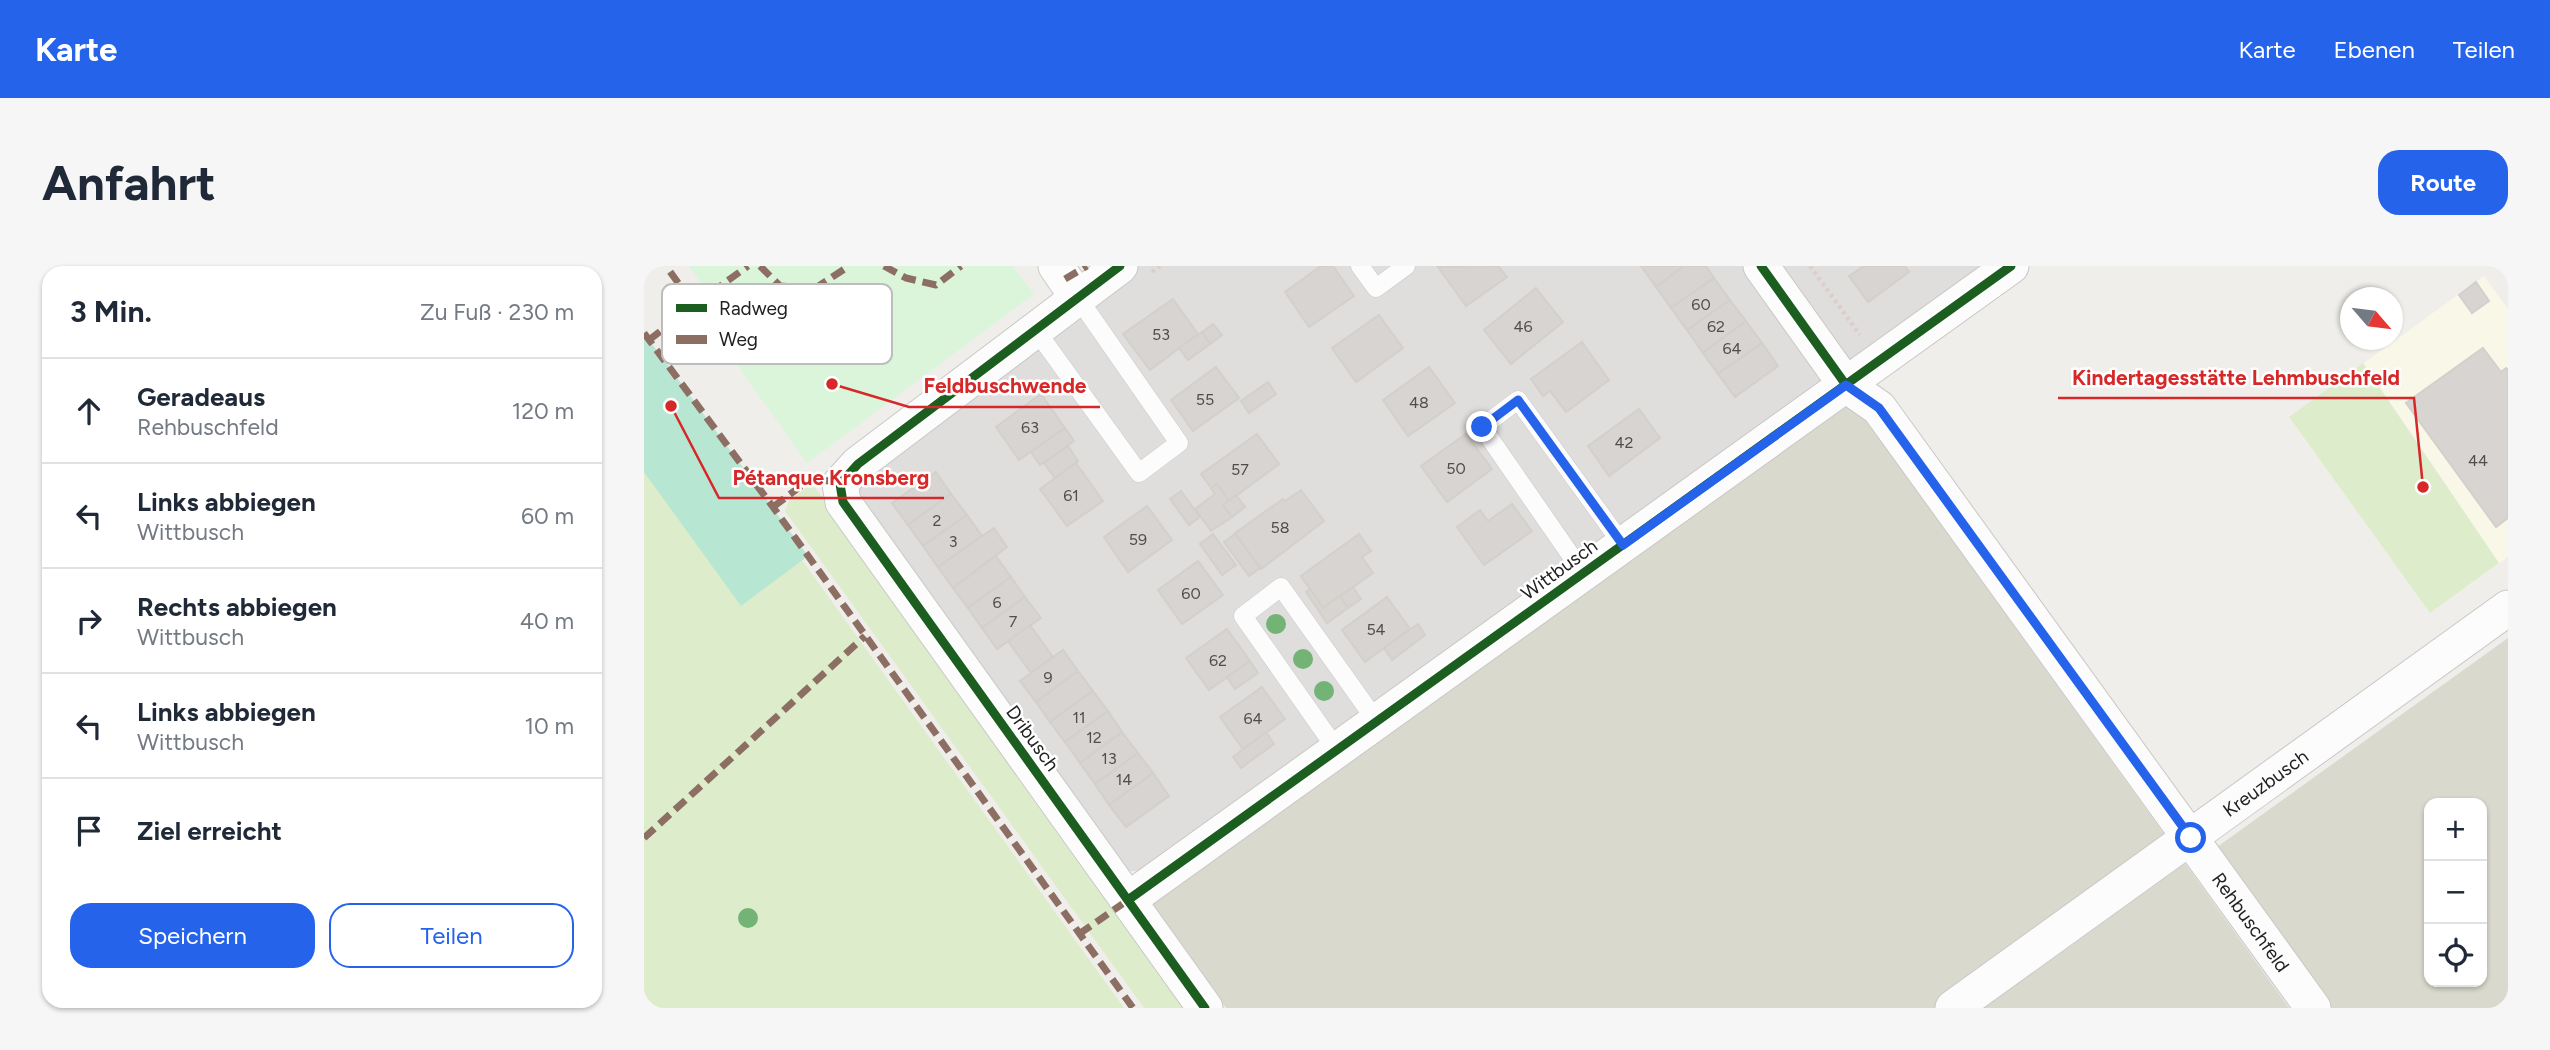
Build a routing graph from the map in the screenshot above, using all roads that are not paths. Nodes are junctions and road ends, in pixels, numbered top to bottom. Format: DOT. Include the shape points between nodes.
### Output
graph roads {
  1 [pos="1056,266"];
  2 [pos="1120,266"];
  3 [pos="1360,266"];
  4 [pos="1406,266"];
  5 [pos="1761,266"];
  6 [pos="2011,266"];
  7 [pos="1078,298"];
  8 [pos="1035,329"];
  9 [pos="1846,385"];
  10 [pos="1623,545"];
  11 [pos="1583,573"];
  12 [pos="2508,608"];
  13 [pos="1377,722"];
  14 [pos="1337,750"];
  15 [pos="2191,838"];
  16 [pos="1128,900"];
  17 [pos="1205,1008"];
  18 [pos="1953,1008"];
  19 [pos="2313,1008"];
  1 -- 7 [label="street"];
  2 -- 7 [label="street"];
  3 -- 4 [label="lane" via="1376,288"];
  5 -- 9 [label="street, Rehbuschfeld"];
  6 -- 9 [label="street, Wittbusch"];
  7 -- 8 [label="street"];
  7 -- 8 [label="lane" via="1179,443 1139,473"];
  8 -- 16 [label="street, Dribusch" via="858,464 840,484 843,502"];
  9 -- 10 [label="street, Wittbusch"];
  9 -- 15 [label="street, Rehbuschfeld" via="1879,408"];
  10 -- 11 [label="street, Wittbusch"];
  10 -- 11 [label="lane, Wittbusch" via="1518,400 1482,427"];
  11 -- 13 [label="street, Wittbusch"];
  12 -- 15 [label="street, Kreuzbusch"];
  13 -- 14 [label="street, Wittbusch"];
  13 -- 14 [label="lane" via="1281,587 1243,616"];
  14 -- 16 [label="street, Wittbusch"];
  15 -- 18 [label="street, Kreuzbusch"];
  15 -- 19 [label="street, Rehbuschfeld"];
  16 -- 17 [label="street, Dribusch"];
}
